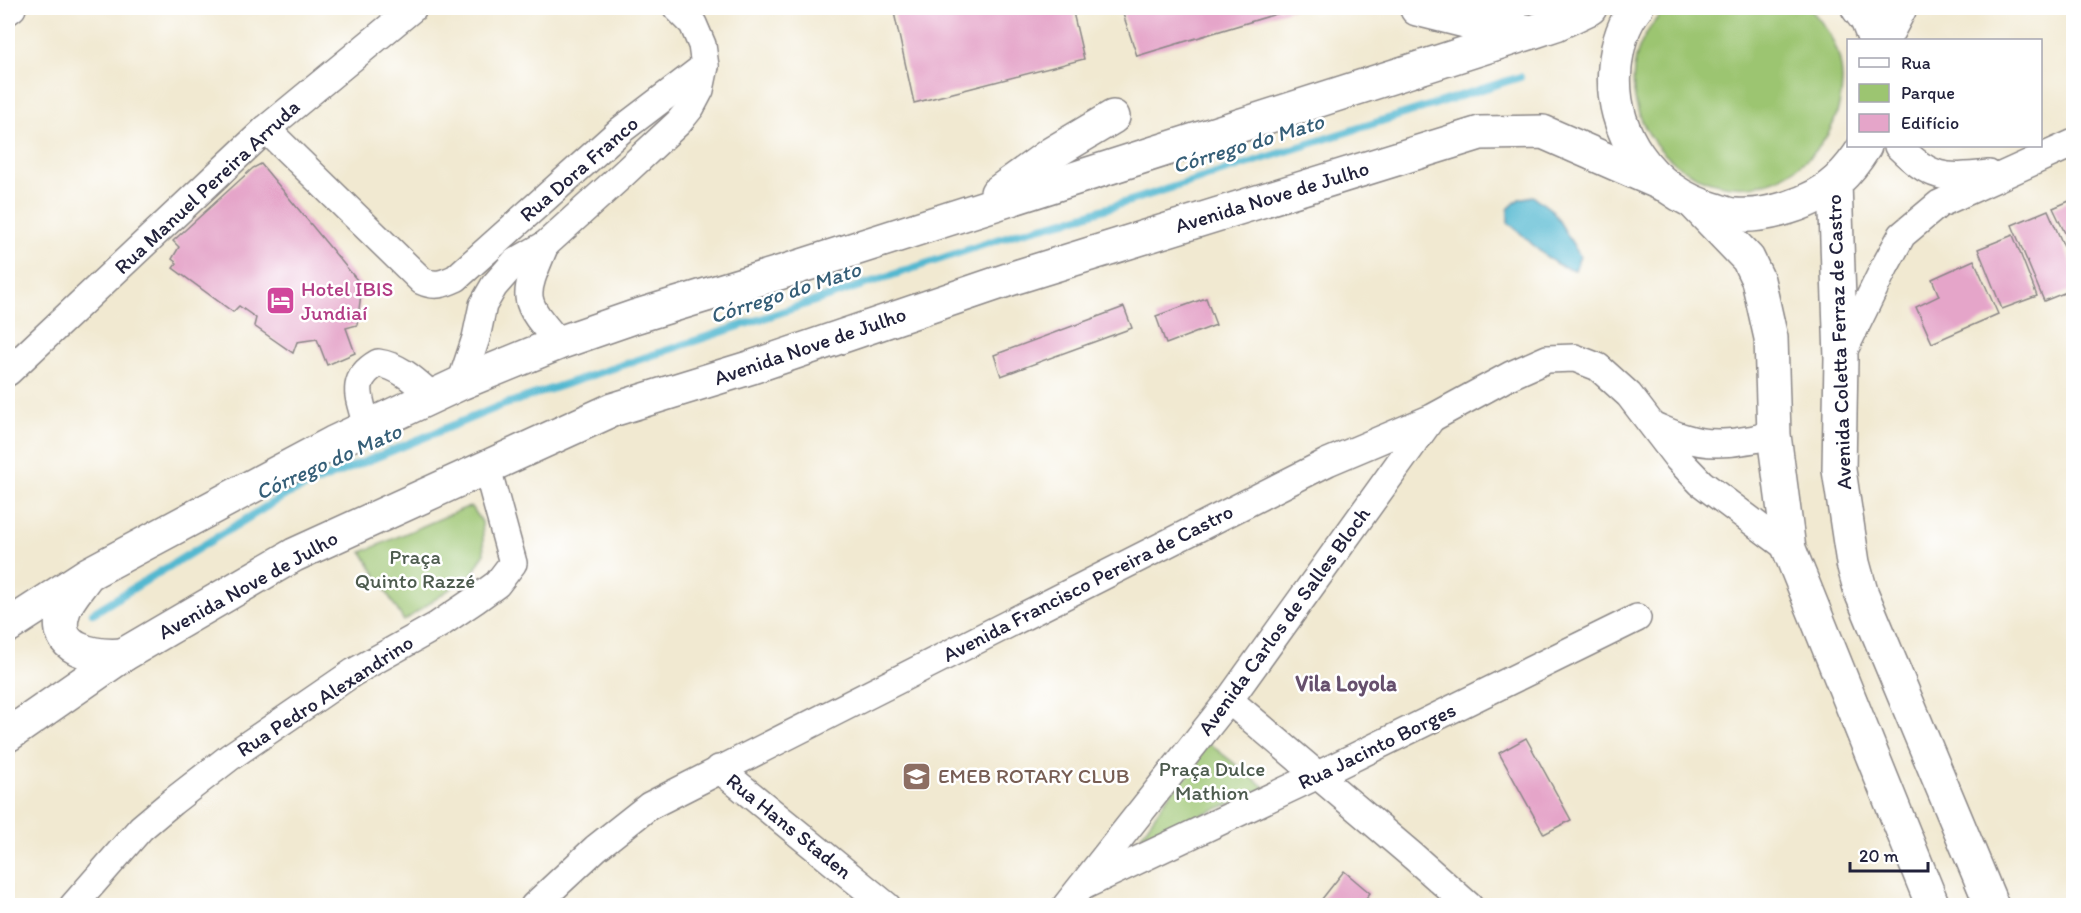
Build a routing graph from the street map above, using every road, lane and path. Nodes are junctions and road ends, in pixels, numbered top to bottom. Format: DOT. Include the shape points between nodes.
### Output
graph roads {
  1 [pos="12,8"];
  2 [pos="413,8"];
  3 [pos="677,8"];
  4 [pos="1590,8"];
  5 [pos="1636,8"];
  6 [pos="1858,8"];
  7 [pos="1900,8"];
  8 [pos="1417,9"];
  9 [pos="8,11"];
  10 [pos="1532,32"];
  11 [pos="1875,39"];
  12 [pos="1884,39"];
  13 [pos="705,66"];
  14 [pos="1113,117"];
  15 [pos="266,129"];
  16 [pos="2073,143"];
  17 [pos="1864,147"];
  18 [pos="1899,147"];
  19 [pos="2008,172"];
  20 [pos="1835,183"];
  21 [pos="1662,184"];
  22 [pos="1695,204"];
  23 [pos="972,211"];
  24 [pos="545,245"];
  25 [pos="559,343"];
  26 [pos="1841,358"];
  27 [pos="8,372"];
  28 [pos="446,389"];
  29 [pos="1432,418"];
  30 [pos="1653,425"];
  31 [pos="367,426"];
  32 [pos="1774,435"];
  33 [pos="487,468"];
  34 [pos="1789,549"];
  35 [pos="88,574"];
  36 [pos="1637,618"];
  37 [pos="8,626"];
  38 [pos="123,655"];
  39 [pos="1229,700"];
  40 [pos="8,735"];
  41 [pos="719,769"];
  42 [pos="1318,775"];
  43 [pos="1074,896"];
  44 [pos="73,906"];
  45 [pos="534,906"];
  46 [pos="887,906"];
  47 [pos="1468,906"];
  48 [pos="1933,906"];
  49 [pos="1992,906"];
  1 -- 9 [label="street"];
  2 -- 15 [label="street, Rua Manuel Pereira Arruda"];
  3 -- 13 [label="street" via="693,24"];
  4 -- 10 [label="main road"];
  5 -- 21 [label="main road" via="1616,51 1613,87 1620,123 1637,157"];
  6 -- 11 [label="main road"];
  7 -- 12 [label="main road"];
  8 -- 10 [label="main road"];
  10 -- 23 [label="main road"];
  13 -- 15 [label="street, Rua Dora Franco" via="621,130 456,278 438,285 422,281"];
  13 -- 24 [label="street" via="700,90 679,122"];
  14 -- 23 [label="main road" via="1051,154"];
  15 -- 27 [label="street, Rua Manuel Pereira Arruda"];
  16 -- 19 [label="street"];
  17 -- 20 [label="main road"];
  18 -- 19 [label="street" via="1936,175"];
  19 -- 26 [label="street" via="1939,204 1902,235"];
  20 -- 22 [label="main road" via="1798,205 1769,213 1733,215"];
  20 -- 26 [label="main road, Avenida Coletta Ferraz de Castro"];
  21 -- 22 [label="main road"];
  21 -- 33 [label="main road, Avenida Nove de Julho" via="1543,132 1480,133 1016,277 612,410"];
  22 -- 32 [label="main road" via="1748,259 1758,280 1771,338"];
  23 -- 25 [label="main road"];
  24 -- 25 [label="street" via="528,294 530,306"];
  24 -- 28 [label="street" via="515,262 494,286 483,305 476,338"];
  25 -- 28 [label="main road"];
  26 -- 49 [label="main road, Avenida Coletta Ferraz de Castro" via="1839,470 1853,563 1861,592"];
  28 -- 31 [label="main road"];
  28 -- 31 [label="street" via="378,363 361,375 359,382"];
  29 -- 30 [label="street, Avenida Francisco Pereira de Castro" via="1547,359 1575,358 1598,368 1629,395"];
  29 -- 39 [label="street, Avenida Carlos de Salles Bloch"];
  29 -- 41 [label="street, Avenida Francisco Pereira de Castro" via="1328,462"];
  30 -- 32 [label="street, Avenida Francisco Pereira de Castro" via="1686,439 1708,443 1736,443"];
  30 -- 34 [label="street, Avenida Francisco Pereira de Castro" via="1701,483"];
  31 -- 35 [label="main road"];
  32 -- 34 [label="main road"];
  33 -- 38 [label="main road, Avenida Nove de Julho" via="294,555"];
  33 -- 44 [label="street, Rua Pedro Alexandrino" via="513,563 497,584 438,625 354,672 230,757 141,828"];
  34 -- 48 [label="main road"];
  35 -- 37 [label="main road"];
  35 -- 38 [label="main road" via="65,608 62,630 69,642 87,653"];
  36 -- 42 [label="street, Rua Jacinto Borges"];
  38 -- 40 [label="main road, Avenida Nove de Julho"];
  39 -- 42 [label="street"];
  39 -- 43 [label="street, Avenida Carlos de Salles Bloch"];
  41 -- 45 [label="street, Avenida Francisco Pereira de Castro" via="649,806 596,848"];
  41 -- 46 [label="street, Rua Hans Staden"];
  42 -- 43 [label="street, Rua Jacinto Borges"];
  42 -- 47 [label="street"];
}
